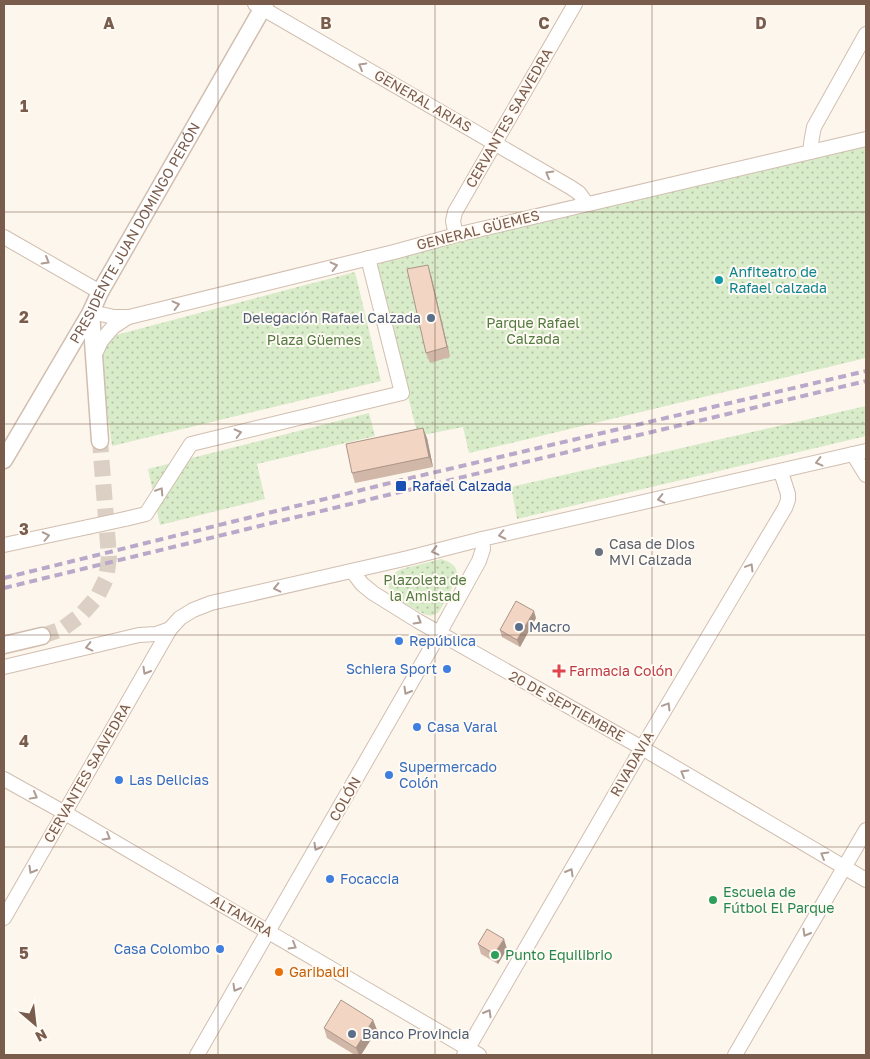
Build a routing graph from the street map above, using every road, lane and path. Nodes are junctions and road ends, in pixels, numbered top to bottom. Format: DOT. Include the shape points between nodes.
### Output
graph roads {
  1 [pos="575,4"];
  2 [pos="260,5"];
  3 [pos="866,34"];
  4 [pos="866,139"];
  5 [pos="495,143"];
  6 [pos="810,152"];
  7 [pos="587,204"];
  8 [pos="456,235"];
  9 [pos="4,237"];
  10 [pos="368,258"];
  11 [pos="100,292"];
  12 [pos="91,312"];
  13 [pos="129,317"];
  14 [pos="94,356"];
  15 [pos="100,441"];
  16 [pos="860,453"];
  17 [pos="4,460"];
  18 [pos="780,472"];
  19 [pos="866,475"];
  20 [pos="482,539"];
  21 [pos="4,545"];
  22 [pos="352,571"];
  23 [pos="170,628"];
  24 [pos="440,634"];
  25 [pos="42,636"];
  26 [pos="4,645"];
  27 [pos="4,667"];
  28 [pos="642,748"];
  29 [pos="4,779"];
  30 [pos="65,813"];
  31 [pos="866,830"];
  32 [pos="845,867"];
  33 [pos="866,880"];
  34 [pos="4,918"];
  35 [pos="269,932"];
  36 [pos="470,1053"];
  37 [pos="197,1055"];
  38 [pos="735,1055"];
  1 -- 5 [label="street, CERVANTES SAAVEDRA"];
  5 -- 2 [label="street, GENERAL ARIAS, one-way"];
  2 -- 11 [label="street, PRESIDENTE JUAN DOMINGO PERÓN"];
  3 -- 6 [label="street" via="814,127"];
  4 -- 6 [label="street, GENERAL GÜEMES"];
  7 -- 5 [label="street, GENERAL ARIAS, one-way" via="570,186"];
  5 -- 8 [label="street, CERVANTES SAAVEDRA" via="455,212"];
  6 -- 7 [label="street, GENERAL GÜEMES"];
  7 -- 8 [label="street, GENERAL GÜEMES"];
  8 -- 10 [label="street, GENERAL GÜEMES"];
  9 -- 11 [label="street, one-way"];
  13 -- 10 [label="street, GENERAL GÜEMES, one-way"];
  21 -- 10 [label="street, one-way, bridge" via="146,514 191,444 402,393"];
  11 -- 12 [label="street, PRESIDENTE JUAN DOMINGO PERÓN"];
  12 -- 13 [label="street, GENERAL GÜEMES"];
  12 -- 14 [label="street"];
  12 -- 17 [label="street, PRESIDENTE JUAN DOMINGO PERÓN"];
  13 -- 14 [label="street" via="101,340"];
  14 -- 15 [label="street"];
  16 -- 18 [label="street, one-way"];
  16 -- 19 [label="street"];
  18 -- 20 [label="street, one-way"];
  28 -- 18 [label="street, RIVADAVIA, one-way" via="785,508 788,494"];
  20 -- 22 [label="street, one-way"];
  20 -- 24 [label="street, COLÓN" via="479,561"];
  22 -- 23 [label="street, one-way" via="211,603 193,610"];
  22 -- 24 [label="street, 20 DE SEPTIEMBRE, one-way" via="373,593"];
  23 -- 27 [label="street, one-way" via="156,634 139,635"];
  23 -- 30 [label="street, CERVANTES SAAVEDRA, one-way"];
  24 -- 28 [label="street, 20 DE SEPTIEMBRE"];
  24 -- 35 [label="street, COLÓN, one-way"];
  25 -- 26 [label="street"];
  32 -- 28 [label="street, 20 DE SEPTIEMBRE, one-way"];
  36 -- 28 [label="street, RIVADAVIA, one-way"];
  29 -- 30 [label="street, ALTAMIRA, one-way"];
  30 -- 34 [label="street, CERVANTES SAAVEDRA, one-way"];
  30 -- 35 [label="street, ALTAMIRA, one-way"];
  31 -- 32 [label="street"];
  32 -- 33 [label="street, 20 DE SEPTIEMBRE"];
  32 -- 38 [label="street, one-way"];
  35 -- 36 [label="street, ALTAMIRA, one-way"];
  35 -- 37 [label="street, COLÓN, one-way"];
}
